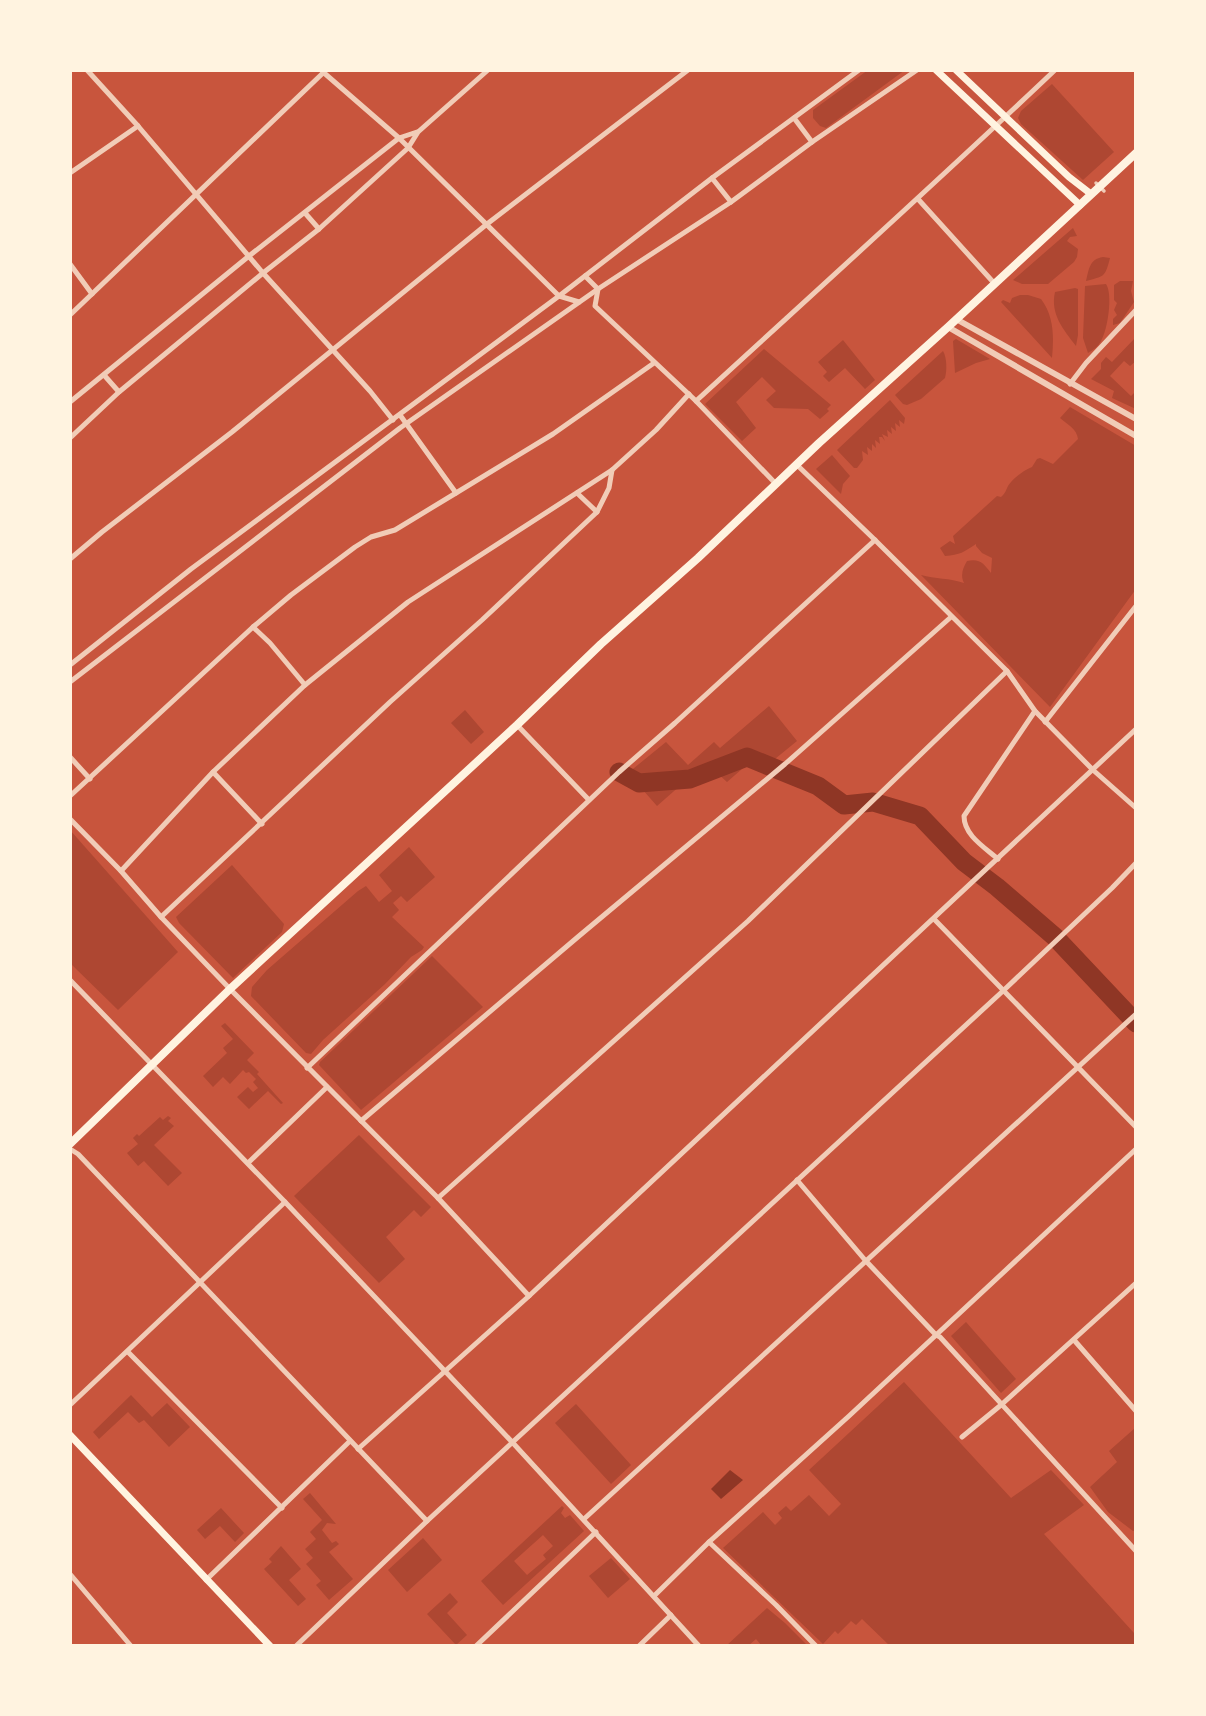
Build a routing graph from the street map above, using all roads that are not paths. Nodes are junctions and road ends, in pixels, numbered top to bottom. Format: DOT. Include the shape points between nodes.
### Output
graph roads {
  1 [pos="87,70"];
  2 [pos="488,70"];
  3 [pos="688,70"];
  4 [pos="859,70"];
  5 [pos="917,70"];
  6 [pos="936,70"];
  7 [pos="956,70"];
  8 [pos="1055,70"];
  9 [pos="323,71"];
  10 [pos="1004,116"];
  11 [pos="794,118"];
  12 [pos="995,125"];
  13 [pos="138,126"];
  14 [pos="418,132"];
  15 [pos="399,138"];
  16 [pos="812,142"];
  17 [pos="408,148"];
  18 [pos="1136,153"];
  19 [pos="70,173"];
  20 [pos="712,178"];
  21 [pos="196,193"];
  22 [pos="1091,194"];
  23 [pos="918,199"];
  24 [pos="731,202"];
  25 [pos="1080,205"];
  26 [pos="305,213"];
  27 [pos="487,224"];
  28 [pos="319,229"];
  29 [pos="249,256"];
  30 [pos="70,264"];
  31 [pos="263,273"];
  32 [pos="585,276"];
  33 [pos="995,283"];
  34 [pos="598,289"];
  35 [pos="92,294"];
  36 [pos="559,296"];
  37 [pos="579,302"];
  38 [pos="1136,310"];
  39 [pos="70,315"];
  40 [pos="956,319"];
  41 [pos="948,327"];
  42 [pos="332,349"];
  43 [pos="654,363"];
  44 [pos="104,374"];
  45 [pos="1070,384"];
  46 [pos="119,392"];
  47 [pos="689,394"];
  48 [pos="696,401"];
  49 [pos="70,402"];
  50 [pos="400,415"];
  51 [pos="1136,419"];
  52 [pos="393,420"];
  53 [pos="406,424"];
  54 [pos="400,428"];
  55 [pos="1136,436"];
  56 [pos="70,438"];
  57 [pos="796,464"];
  58 [pos="612,470"];
  59 [pos="776,484"];
  60 [pos="456,493"];
  61 [pos="577,493"];
  62 [pos="597,512"];
  63 [pos="875,540"];
  64 [pos="70,559"];
  65 [pos="191,569"];
  66 [pos="201,581"];
  67 [pos="1136,606"];
  68 [pos="951,617"];
  69 [pos="253,627"];
  70 [pos="70,665"];
  71 [pos="1007,671"];
  72 [pos="70,682"];
  73 [pos="304,685"];
  74 [pos="1035,712"];
  75 [pos="1045,722"];
  76 [pos="517,725"];
  77 [pos="1136,729"];
  78 [pos="70,757"];
  79 [pos="1093,771"];
  80 [pos="213,772"];
  81 [pos="90,779"];
  82 [pos="70,796"];
  83 [pos="589,800"];
  84 [pos="1136,808"];
  85 [pos="70,819"];
  86 [pos="262,824"];
  87 [pos="998,859"];
  88 [pos="1136,863"];
  89 [pos="121,871"];
  90 [pos="161,917"];
  91 [pos="934,919"];
  92 [pos="70,980"];
  93 [pos="230,989"];
  94 [pos="1004,990"];
  95 [pos="1136,1014"];
  96 [pos="152,1064"];
  97 [pos="1079,1067"];
  98 [pos="307,1068"];
  99 [pos="327,1087"];
  100 [pos="361,1121"];
  101 [pos="1136,1126"];
  102 [pos="70,1147"];
  103 [pos="1136,1149"];
  104 [pos="248,1163"];
  105 [pos="797,1180"];
  106 [pos="438,1198"];
  107 [pos="285,1202"];
  108 [pos="865,1260"];
  109 [pos="201,1281"];
  110 [pos="1136,1284"];
  111 [pos="530,1296"];
  112 [pos="936,1335"];
  113 [pos="1074,1339"];
  114 [pos="128,1352"];
  115 [pos="444,1371"];
  116 [pos="70,1405"];
  117 [pos="1001,1405"];
  118 [pos="1136,1411"];
  119 [pos="70,1435"];
  120 [pos="962,1437"];
  121 [pos="351,1441"];
  122 [pos="513,1443"];
  123 [pos="358,1449"];
  124 [pos="282,1508"];
  125 [pos="584,1519"];
  126 [pos="427,1521"];
  127 [pos="596,1532"];
  128 [pos="1136,1536"];
  129 [pos="709,1542"];
  130 [pos="1128,1542"];
  131 [pos="1136,1550"];
  132 [pos="70,1573"];
  133 [pos="206,1580"];
  134 [pos="654,1596"];
  135 [pos="671,1615"];
  136 [pos="131,1646"];
  137 [pos="270,1646"];
  138 [pos="296,1646"];
  139 [pos="476,1646"];
  140 [pos="639,1646"];
  141 [pos="699,1646"];
  142 [pos="816,1646"];
  1 -- 13 [label="street"];
  2 -- 14 [label="street"];
  3 -- 27 [label="street"];
  4 -- 11 [label="street"];
  5 -- 16 [label="street"];
  6 -- 12 [label="main road"];
  7 -- 10 [label="main road"];
  8 -- 10 [label="street"];
  9 -- 15 [label="street"];
  9 -- 21 [label="street"];
  10 -- 12 [label="street"];
  10 -- 22 [label="main road"];
  11 -- 16 [label="street"];
  11 -- 20 [label="street"];
  12 -- 23 [label="street"];
  12 -- 25 [label="main road"];
  13 -- 19 [label="street"];
  13 -- 21 [label="street"];
  14 -- 15 [label="street"];
  14 -- 17 [label="street"];
  15 -- 17 [label="street"];
  15 -- 26 [label="street"];
  16 -- 24 [label="street"];
  17 -- 27 [label="street"];
  17 -- 28 [label="street"];
  18 -- 22 [label="main road"];
  20 -- 24 [label="street"];
  20 -- 32 [label="street"];
  21 -- 29 [label="street"];
  21 -- 35 [label="street"];
  22 -- 25 [label="main road"];
  23 -- 33 [label="street"];
  23 -- 48 [label="street"];
  24 -- 34 [label="street"];
  25 -- 33 [label="main road"];
  26 -- 28 [label="street"];
  26 -- 29 [label="street"];
  27 -- 36 [label="street"];
  27 -- 42 [label="street"];
  28 -- 31 [label="street"];
  29 -- 31 [label="street"];
  29 -- 44 [label="street"];
  30 -- 35 [label="street"];
  31 -- 42 [label="street"];
  31 -- 46 [label="street"];
  32 -- 34 [label="street"];
  32 -- 36 [label="street"];
  33 -- 40 [label="main road"];
  34 -- 37 [label="street"];
  34 -- 43 [label="street" via="595,306"];
  35 -- 39 [label="street"];
  36 -- 37 [label="street"];
  36 -- 50 [label="street"];
  37 -- 53 [label="street"];
  38 -- 45 [label="street"];
  40 -- 41 [label="main road"];
  40 -- 45 [label="street"];
  41 -- 55 [label="street"];
  41 -- 57 [label="main road"];
  42 -- 52 [label="street"];
  42 -- 64 [label="street"];
  43 -- 47 [label="street"];
  43 -- 60 [label="street" via="553,434"];
  44 -- 46 [label="street"];
  44 -- 49 [label="street"];
  45 -- 51 [label="street"];
  46 -- 56 [label="street"];
  47 -- 48 [label="street"];
  47 -- 58 [label="street"];
  48 -- 59 [label="street"];
  50 -- 52 [label="street"];
  50 -- 53 [label="street"];
  52 -- 54 [label="street"];
  52 -- 65 [label="street"];
  53 -- 54 [label="street"];
  53 -- 60 [label="street"];
  54 -- 66 [label="street"];
  57 -- 59 [label="main road"];
  57 -- 63 [label="street"];
  58 -- 61 [label="street"];
  58 -- 62 [label="street"];
  59 -- 76 [label="main road"];
  60 -- 69 [label="street" via="396,530 355,547"];
  61 -- 62 [label="street"];
  61 -- 73 [label="street" via="408,602"];
  62 -- 86 [label="street"];
  63 -- 68 [label="street"];
  63 -- 83 [label="street"];
  65 -- 66 [label="street"];
  65 -- 70 [label="street"];
  66 -- 72 [label="street"];
  67 -- 75 [label="street"];
  68 -- 71 [label="street"];
  68 -- 100 [label="street" via="785,764"];
  69 -- 73 [label="street"];
  69 -- 81 [label="street"];
  71 -- 74 [label="street"];
  71 -- 106 [label="street" via="719,947"];
  73 -- 80 [label="street"];
  74 -- 75 [label="street"];
  74 -- 87 [label="street" via="964,816 969,833"];
  75 -- 79 [label="street"];
  76 -- 83 [label="street"];
  76 -- 93 [label="main road"];
  77 -- 79 [label="street"];
  78 -- 81 [label="street"];
  79 -- 84 [label="street"];
  79 -- 87 [label="street"];
  80 -- 86 [label="street"];
  80 -- 89 [label="street"];
  81 -- 82 [label="street"];
  83 -- 98 [label="street"];
  85 -- 89 [label="street"];
  86 -- 90 [label="street"];
  87 -- 91 [label="street"];
  88 -- 94 [label="street"];
  89 -- 90 [label="street"];
  90 -- 93 [label="street"];
  91 -- 94 [label="street"];
  91 -- 111 [label="street"];
  92 -- 96 [label="street"];
  93 -- 96 [label="main road"];
  93 -- 98 [label="street"];
  94 -- 97 [label="street"];
  94 -- 105 [label="street"];
  95 -- 97 [label="street"];
  96 -- 102 [label="main road"];
  96 -- 104 [label="street"];
  97 -- 101 [label="street"];
  97 -- 108 [label="street"];
  98 -- 99 [label="street"];
  99 -- 100 [label="street"];
  99 -- 104 [label="street"];
  100 -- 106 [label="street"];
  102 -- 109 [label="street"];
  103 -- 112 [label="street"];
  104 -- 107 [label="street"];
  105 -- 108 [label="street"];
  105 -- 122 [label="street"];
  106 -- 111 [label="street"];
  107 -- 109 [label="street"];
  107 -- 115 [label="street"];
  108 -- 112 [label="street"];
  108 -- 125 [label="street"];
  109 -- 114 [label="street"];
  109 -- 121 [label="street"];
  110 -- 113 [label="street"];
  111 -- 115 [label="street"];
  112 -- 117 [label="street"];
  112 -- 129 [label="street"];
  113 -- 117 [label="street"];
  113 -- 118 [label="street"];
  114 -- 116 [label="street"];
  114 -- 124 [label="street"];
  115 -- 122 [label="street"];
  115 -- 123 [label="street"];
  117 -- 120 [label="street"];
  117 -- 130 [label="street"];
  119 -- 133 [label="main road"];
  121 -- 123 [label="street"];
  121 -- 124 [label="street"];
  122 -- 125 [label="street"];
  122 -- 126 [label="street"];
  123 -- 126 [label="street"];
  124 -- 133 [label="street"];
  125 -- 127 [label="street"];
  126 -- 138 [label="street"];
  127 -- 134 [label="street"];
  127 -- 139 [label="street"];
  128 -- 130 [label="street"];
  129 -- 134 [label="street"];
  129 -- 142 [label="street"];
  130 -- 131 [label="street"];
  132 -- 136 [label="street"];
  133 -- 137 [label="main road"];
  134 -- 135 [label="street"];
  135 -- 140 [label="street"];
  135 -- 141 [label="street"];
}
